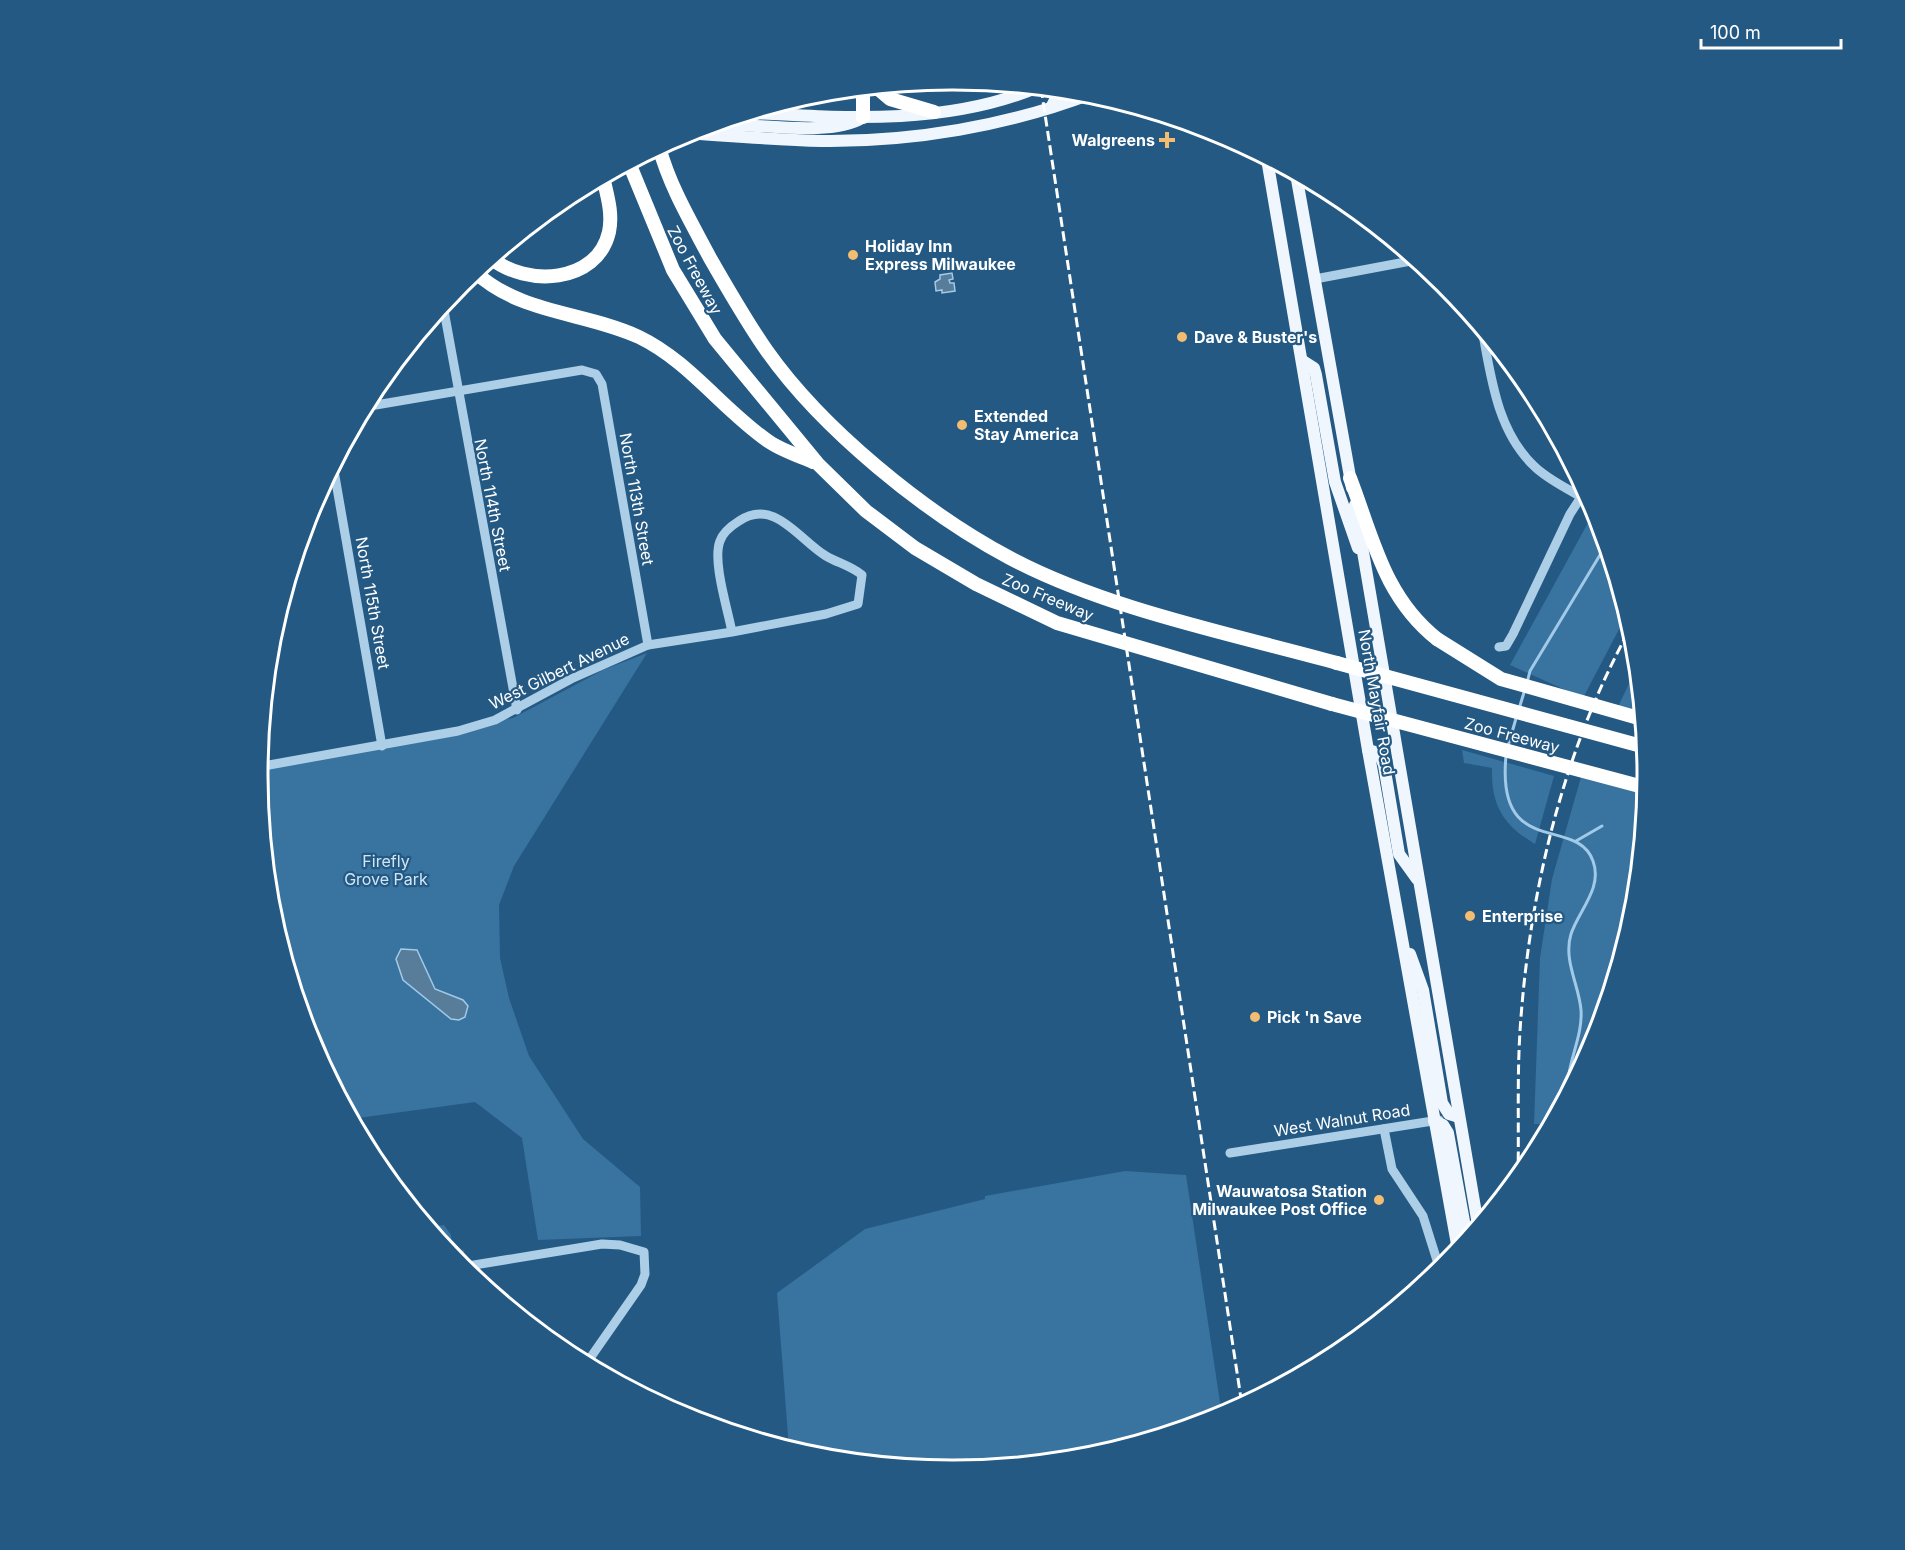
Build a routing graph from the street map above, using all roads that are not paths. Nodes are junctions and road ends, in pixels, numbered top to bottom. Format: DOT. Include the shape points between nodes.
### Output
graph roads {
  1 [pos="885,94"];
  2 [pos="1020,94"];
  3 [pos="864,96"];
  4 [pos="1057,98"];
  5 [pos="1070,100"];
  6 [pos="1052,106"];
  7 [pos="934,112"];
  8 [pos="772,114"];
  9 [pos="863,117"];
  10 [pos="741,123"];
  11 [pos="709,135"];
  12 [pos="863,140"];
  13 [pos="661,156"];
  14 [pos="1270,169"];
  15 [pos="632,171"];
  16 [pos="1298,184"];
  17 [pos="605,185"];
  18 [pos="1406,262"];
  19 [pos="498,263"];
  20 [pos="482,278"];
  21 [pos="1315,279"];
  22 [pos="445,315"];
  23 [pos="1485,345"];
  24 [pos="1303,361"];
  25 [pos="457,392"];
  26 [pos="376,405"];
  27 [pos="818,464"];
  28 [pos="335,478"];
  29 [pos="1350,478"];
  30 [pos="1575,490"];
  31 [pos="1579,500"];
  32 [pos="1367,572"];
  33 [pos="732,632"];
  34 [pos="648,645"];
  35 [pos="1499,647"];
  36 [pos="517,710"];
  37 [pos="1635,717"];
  38 [pos="1636,745"];
  39 [pos="382,746"];
  40 [pos="1368,750"];
  41 [pos="267,765"];
  42 [pos="1637,785"];
  43 [pos="1419,882"];
  44 [pos="1401,931"];
  45 [pos="1460,1116"];
  46 [pos="1434,1121"];
  47 [pos="1384,1129"];
  48 [pos="1230,1153"];
  49 [pos="1477,1216"];
  50 [pos="1465,1230"];
  51 [pos="1456,1239"];
  52 [pos="1437,1259"];
  53 [pos="475,1266"];
  54 [pos="591,1357"];
  1 -- 7 [label="highway" via="895,101"];
  2 -- 7 [label="main road"];
  3 -- 9 [label="highway"];
  4 -- 6 [label="main road"];
  5 -- 6 [label="main road"];
  6 -- 12 [label="main road" via="974,126"];
  7 -- 9 [label="main road"];
  8 -- 9 [label="main road"];
  9 -- 10 [label="main road" via="846,126 829,128"];
  9 -- 12 [label="main road"];
  11 -- 12 [label="main road"];
  13 -- 38 [label="highway, Zoo Freeway, bridge" via="694,229 766,351 793,384 885,474 964,531 1011,558 1136,608"];
  14 -- 24 [label="main road, North Mayfair Road"];
  15 -- 27 [label="highway, Zoo Freeway" via="653,227 687,297 715,339"];
  16 -- 21 [label="main road, North Mayfair Road"];
  17 -- 19 [label="highway" via="611,219 602,250 589,264 539,279 512,273"];
  18 -- 21 [label="street"];
  20 -- 27 [label="highway" via="516,299 649,343 769,442"];
  21 -- 29 [label="main road, North Mayfair Road"];
  22 -- 25 [label="street, North 114th Street"];
  23 -- 30 [label="street" via="1499,409 1517,447 1540,471"];
  24 -- 32 [label="main road" via="1314,368 1335,482"];
  24 -- 40 [label="main road, North Mayfair Road"];
  25 -- 26 [label="street"];
  25 -- 34 [label="street, North 113th Street" via="582,370 596,374 602,384"];
  25 -- 36 [label="street, North 114th Street"];
  27 -- 42 [label="highway, Zoo Freeway, bridge" via="866,511 915,548 976,584 1057,623 1332,704"];
  28 -- 39 [label="street, North 115th Street"];
  29 -- 32 [label="main road, North Mayfair Road"];
  29 -- 37 [label="highway, bridge" via="1384,574 1405,608 1437,639 1501,679"];
  31 -- 35 [label="street" via="1514,634 1506,646"];
  32 -- 43 [label="main road, North Mayfair Road"];
  33 -- 33 [label="street, West Gilbert Avenue" via="718,555 728,528 744,518 777,516 826,556 862,575 858,604"];
  33 -- 34 [label="street, West Gilbert Avenue"];
  34 -- 36 [label="street, West Gilbert Avenue" via="571,679"];
  36 -- 39 [label="street, West Gilbert Avenue" via="458,731"];
  39 -- 41 [label="street, West Gilbert Avenue"];
  40 -- 43 [label="main road" via="1379,753 1384,765 1399,854"];
  40 -- 44 [label="main road, North Mayfair Road"];
  43 -- 45 [label="main road, North Mayfair Road"];
  44 -- 45 [label="main road" via="1423,990 1442,1102 1449,1114"];
  44 -- 46 [label="main road, North Mayfair Road"];
  45 -- 46 [label="street, West Walnut Road"];
  45 -- 49 [label="main road, North Mayfair Road"];
  46 -- 47 [label="street, West Walnut Road"];
  46 -- 50 [label="main road" via="1448,1133"];
  46 -- 51 [label="main road, North Mayfair Road"];
  47 -- 48 [label="street, West Walnut Road"];
  47 -- 52 [label="street" via="1392,1169 1423,1216"];
  53 -- 54 [label="street" via="602,1244 645,1252 641,1285"];
}
